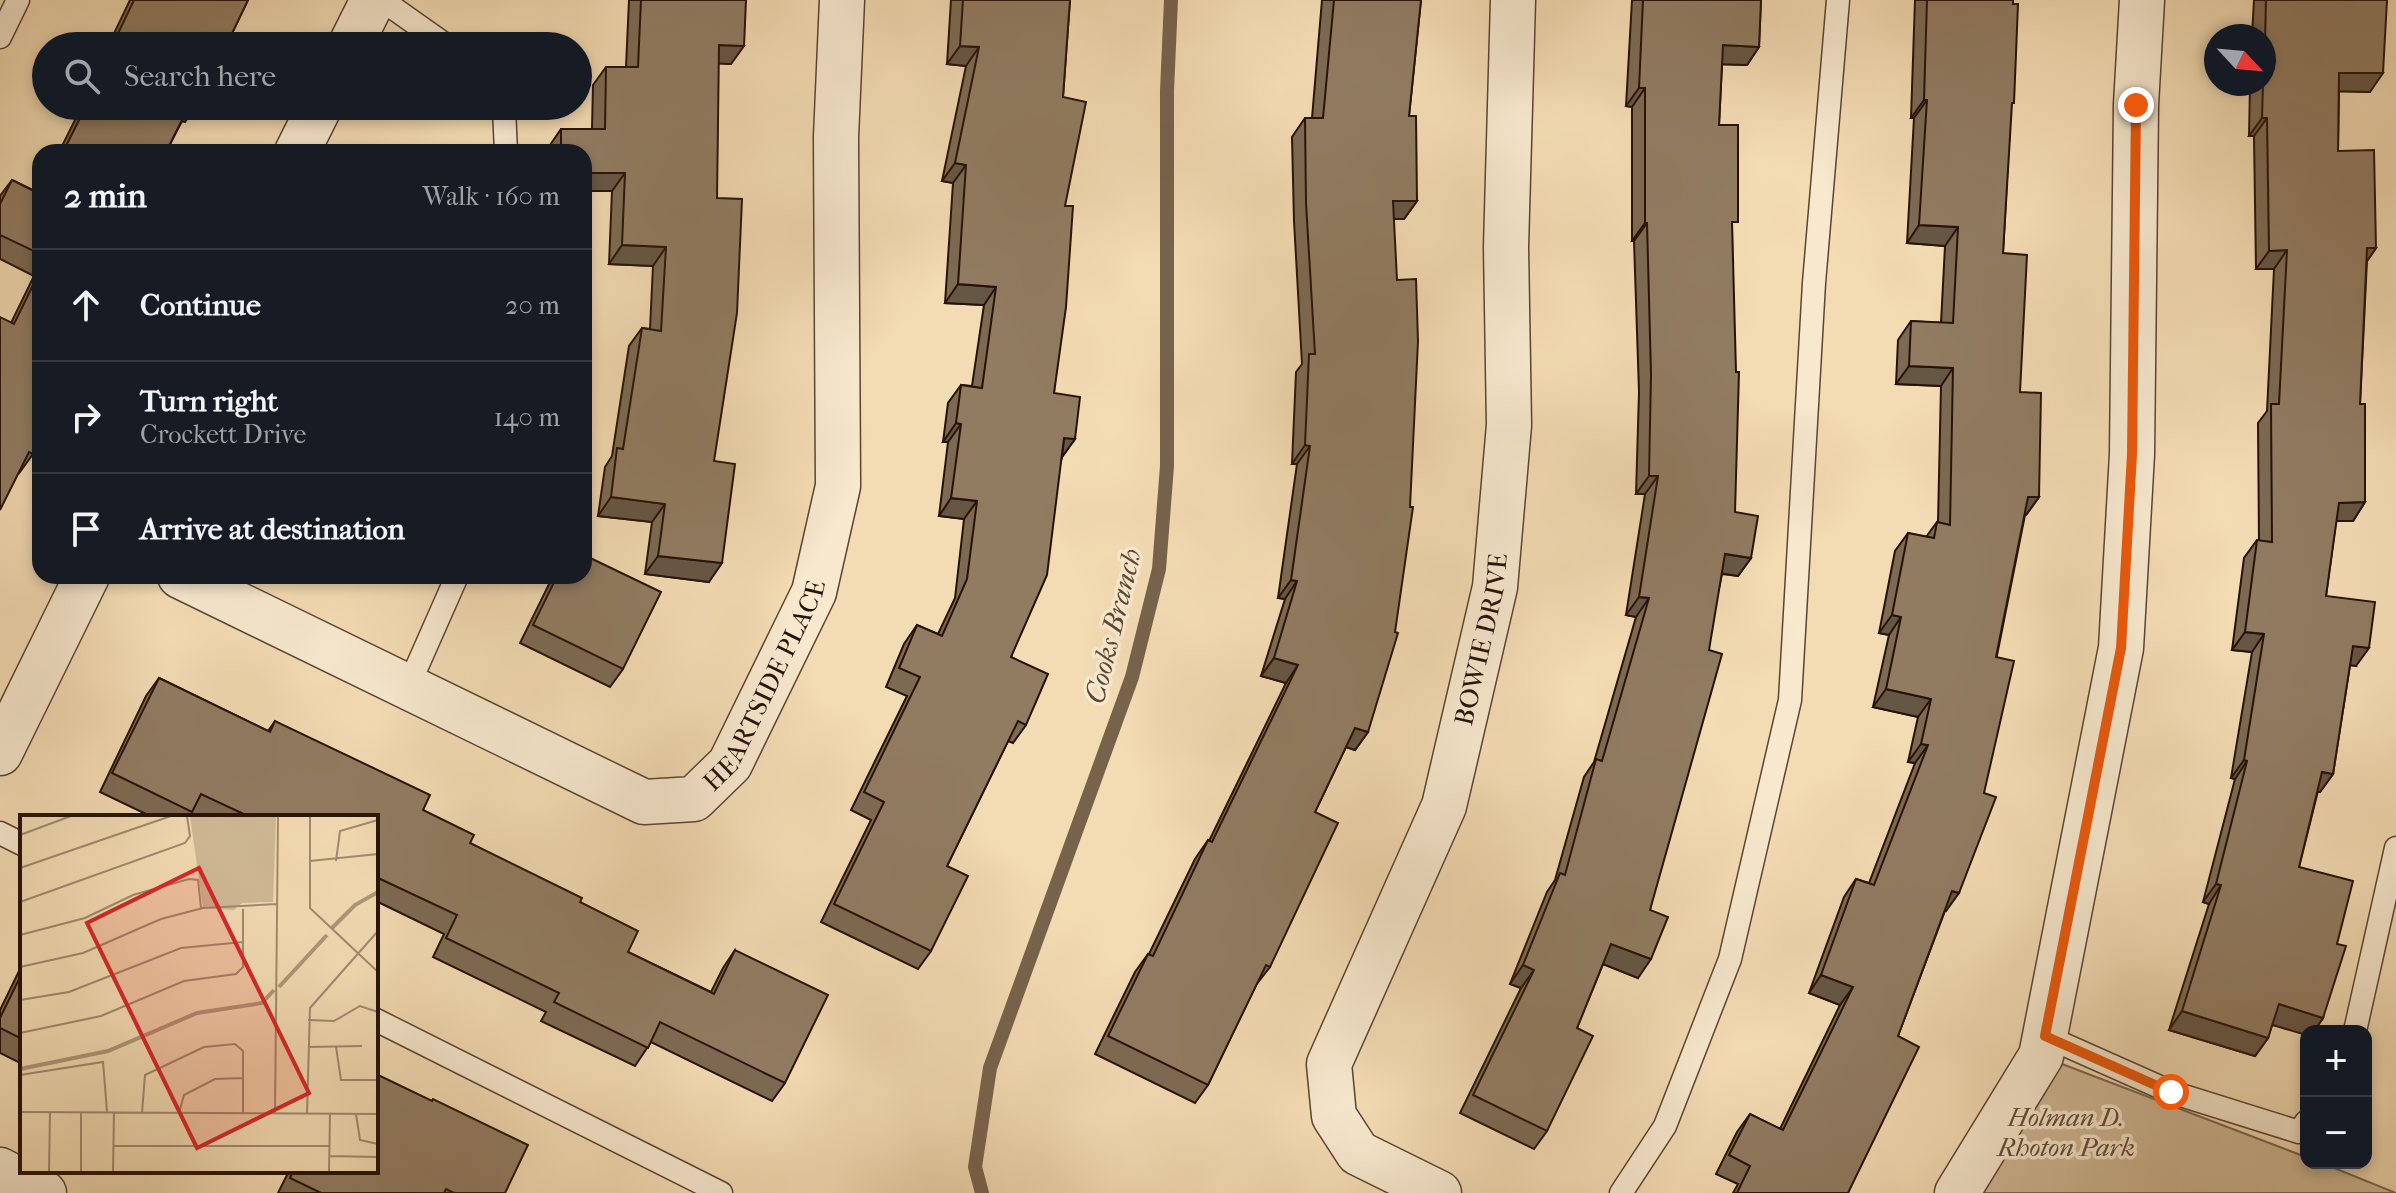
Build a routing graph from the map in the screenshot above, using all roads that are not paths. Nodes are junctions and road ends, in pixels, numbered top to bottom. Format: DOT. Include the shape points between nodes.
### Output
graph roads {
  1 [pos="18,0"];
  2 [pos="373,0"];
  3 [pos="382,0"];
  4 [pos="842,0"];
  5 [pos="1513,0"];
  6 [pos="1838,0"];
  7 [pos="2142,0"];
  8 [pos="357,32"];
  9 [pos="427,32"];
  10 [pos="0,37"];
  11 [pos="313,120"];
  12 [pos="505,120"];
  13 [pos="301,144"];
  14 [pos="506,144"];
  15 [pos="83,584"];
  16 [pos="196,584"];
  17 [pos="453,584"];
  18 [pos="408,687"];
  19 [pos="0,753"];
  20 [pos="0,833"];
  21 [pos="20,843"];
  22 [pos="2396,848"];
  23 [pos="378,1021"];
  24 [pos="2356,1025"];
  25 [pos="2045,1036"];
  26 [pos="2300,1131"];
  27 [pos="0,1170"];
  28 [pos="44,1193"];
  29 [pos="721,1193"];
  30 [pos="1439,1193"];
  31 [pos="1621,1193"];
  32 [pos="1957,1193"];
  1 -- 10 [label="lane"];
  2 -- 8 [label="street"];
  3 -- 9 [label="lane"];
  4 -- 18 [label="street, HEARTSIDE PLACE" via="836,137 838,486 814,592 730,764 694,799 644,802"];
  5 -- 30 [label="street, BOWIE DRIVE" via="1506,247 1509,425 1495,587 1444,806 1329,1064 1334,1116 1358,1153"];
  6 -- 31 [label="lane" via="1814,283 1790,700 1730,959 1665,1126"];
  7 -- 25 [label="street" via="2132,454 2121,648"];
  11 -- 13 [label="street"];
  12 -- 14 [label="lane"];
  15 -- 19 [label="street"];
  16 -- 18 [label="street, HEARTSIDE PLACE"];
  17 -- 18 [label="lane"];
  20 -- 21 [label="lane"];
  22 -- 24 [label="lane"];
  23 -- 29 [label="lane"];
  25 -- 26 [label="lane" via="2171,1092"];
  25 -- 32 [label="street" via="2041,1056"];
  27 -- 28 [label="street"];
}
